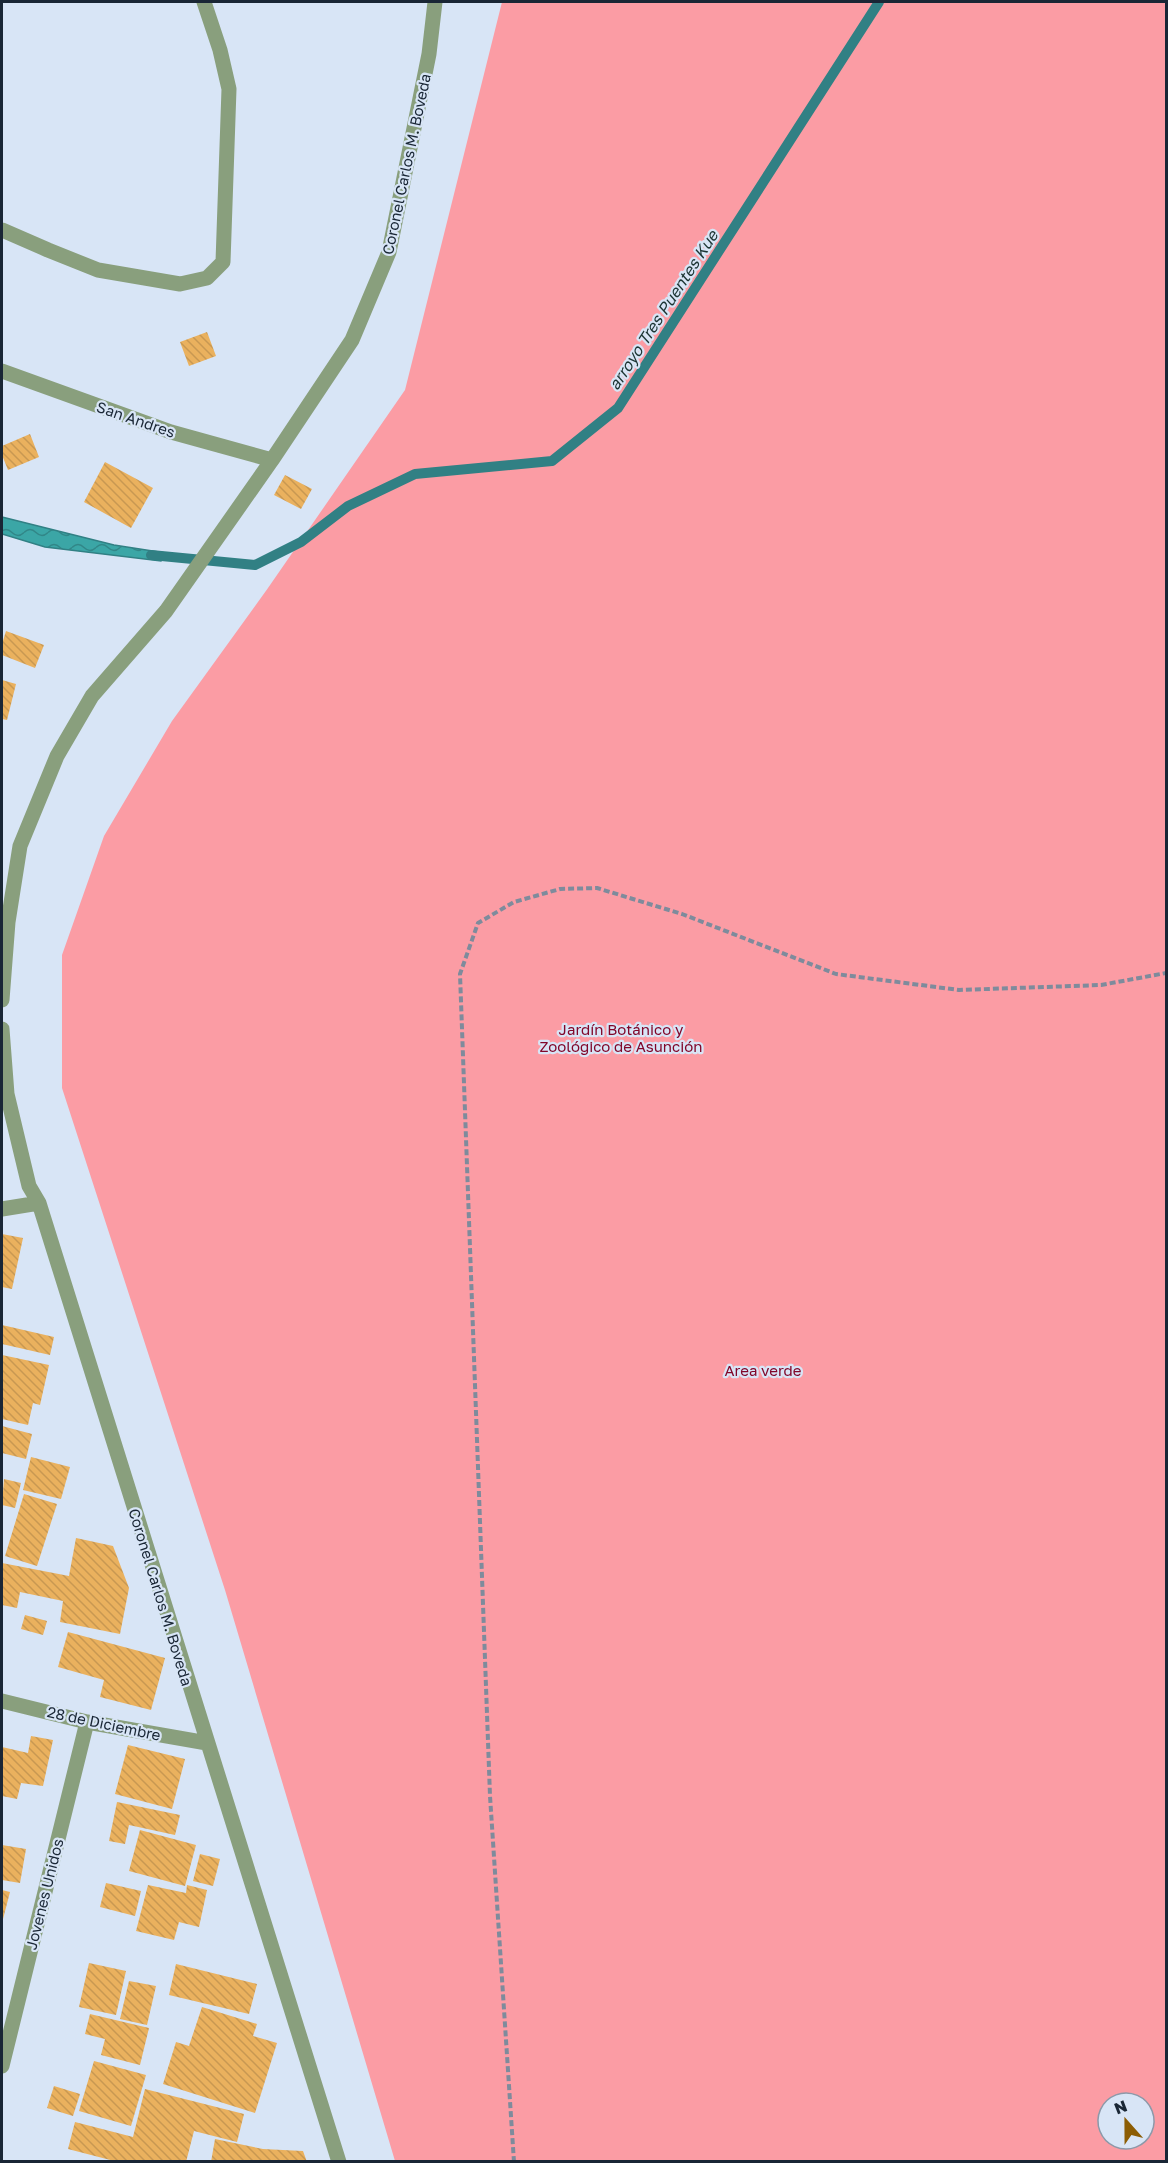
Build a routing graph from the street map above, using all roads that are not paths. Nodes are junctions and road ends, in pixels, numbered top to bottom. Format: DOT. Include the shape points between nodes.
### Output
graph roads {
  1 [pos="204,2"];
  2 [pos="435,2"];
  3 [pos="2,230"];
  4 [pos="2,371"];
  5 [pos="272,460"];
  6 [pos="2,1000"];
  7 [pos="2,1029"];
  8 [pos="39,1203"];
  9 [pos="2,1209"];
  10 [pos="2,1701"];
  11 [pos="87,1722"];
  12 [pos="207,1743"];
  13 [pos="2,2066"];
  14 [pos="339,2162"];
  1 -- 3 [label="street" via="229,89 223,261 207,278 180,284 98,270"];
  2 -- 5 [label="street, Coronel Carlos M. Boveda" via="429,54 389,252 352,340"];
  4 -- 5 [label="street, San Andres" via="171,432"];
  5 -- 6 [label="street, Coronel Carlos M. Boveda" via="166,611 92,696 57,756 20,846 8,922"];
  7 -- 8 [label="street, Coronel Carlos M. Boveda" via="7,1094 29,1186"];
  8 -- 9 [label="street"];
  8 -- 12 [label="street, Coronel Carlos M. Boveda"];
  10 -- 11 [label="street, 28 de Diciembre"];
  11 -- 12 [label="street, 28 de Diciembre"];
  11 -- 13 [label="street, Jovenes Unidos"];
  12 -- 14 [label="street, Coronel Carlos M. Boveda"];
}
